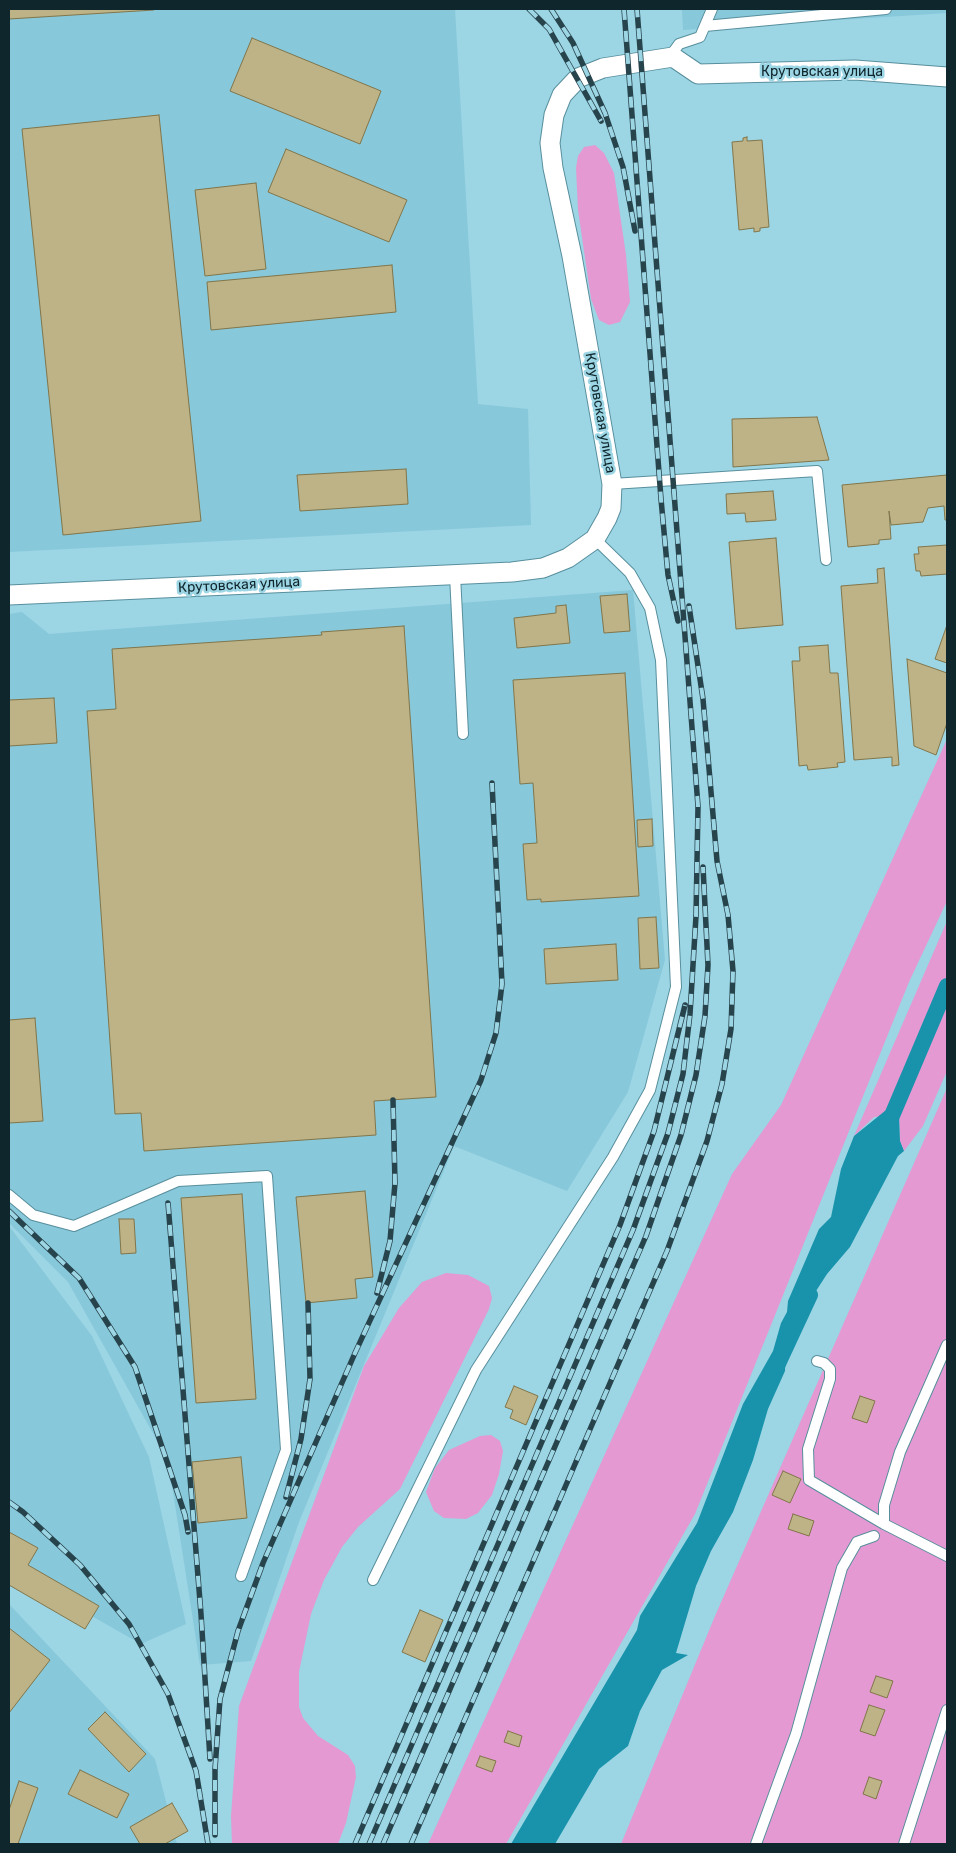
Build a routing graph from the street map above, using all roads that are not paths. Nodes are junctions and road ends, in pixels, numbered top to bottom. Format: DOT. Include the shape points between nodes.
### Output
graph roads {
  1 [pos="712,9"];
  2 [pos="886,9"];
  3 [pos="705,26"];
  4 [pos="673,57"];
  5 [pos="947,77"];
  6 [pos="612,484"];
  7 [pos="595,539"];
  8 [pos="826,560"];
  9 [pos="454,575"];
  10 [pos="9,595"];
  11 [pos="463,734"];
  12 [pos="9,1195"];
  13 [pos="947,1345"];
  14 [pos="817,1361"];
  15 [pos="884,1524"];
  16 [pos="874,1536"];
  17 [pos="947,1556"];
  18 [pos="241,1576"];
  19 [pos="373,1580"];
  20 [pos="947,1710"];
  21 [pos="756,1844"];
  22 [pos="904,1844"];
  1 -- 3 [label="lane"];
  2 -- 3 [label="lane"];
  3 -- 4 [label="lane" via="700,37 679,44"];
  4 -- 5 [label="street, Крутовская улица" via="698,74 855,70"];
  4 -- 6 [label="street, Крутовская улица" via="588,73 578,78 562,95 554,115 550,143 553,168 572,256"];
  6 -- 7 [label="street, Крутовская улица" via="611,508"];
  6 -- 8 [label="lane" via="817,471"];
  7 -- 9 [label="street, Крутовская улица" via="568,558 543,568"];
  7 -- 19 [label="lane" via="630,573 650,608 661,660 676,987 650,1090 613,1158 476,1370"];
  9 -- 10 [label="street, Крутовская улица"];
  9 -- 11 [label="lane"];
  12 -- 18 [label="lane" via="33,1215 74,1226 178,1181 267,1176 286,1450"];
  13 -- 15 [label="lane" via="900,1452 884,1504"];
  14 -- 15 [label="lane" via="830,1369 830,1379 808,1449 809,1480"];
  15 -- 17 [label="lane"];
  16 -- 21 [label="lane" via="857,1542 842,1568 796,1734"];
  20 -- 22 [label="lane"];
}
